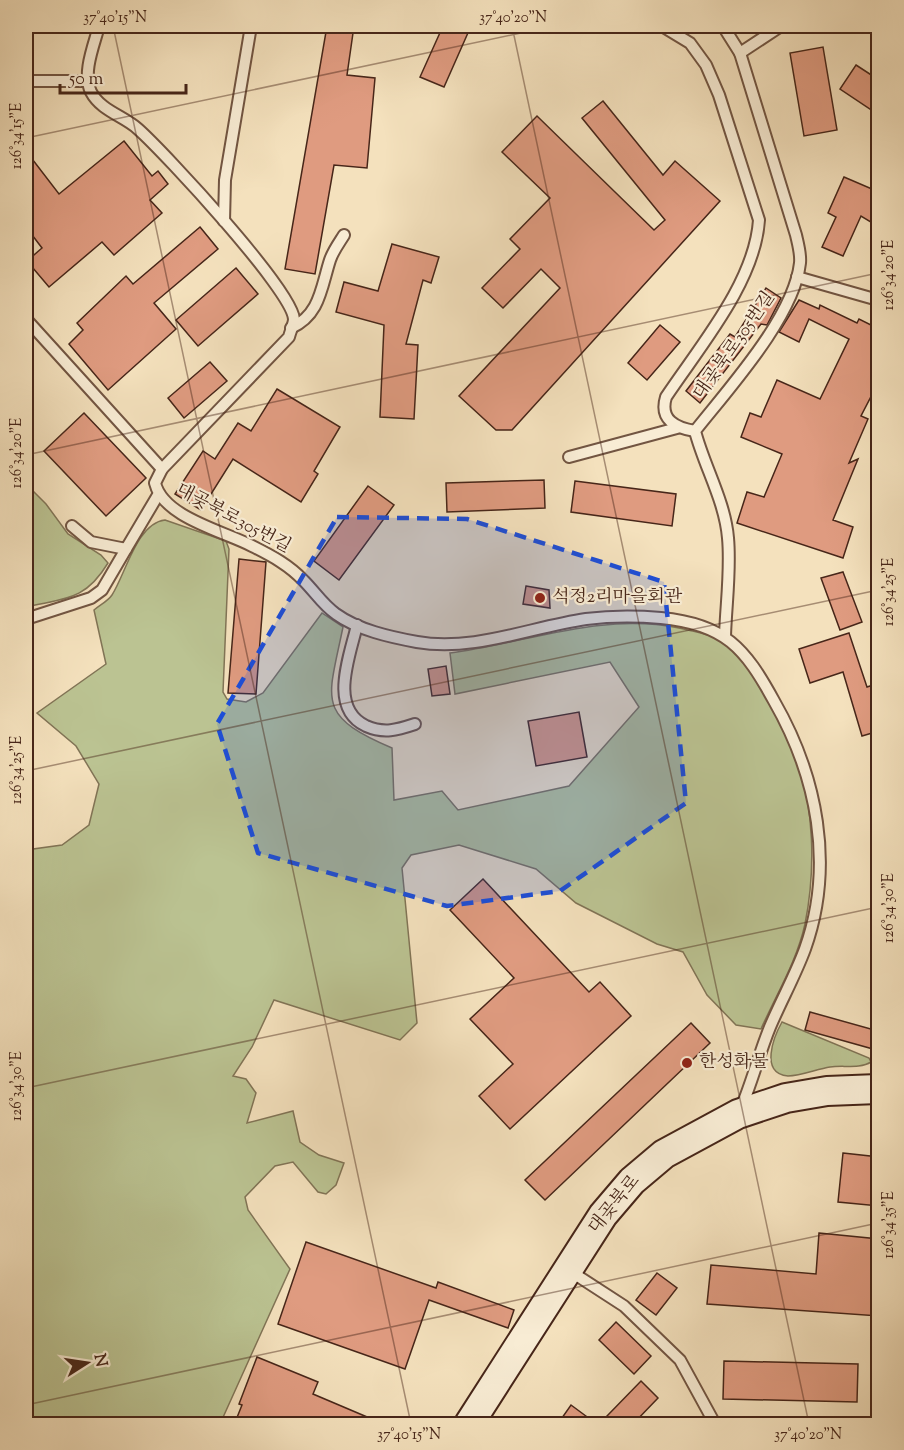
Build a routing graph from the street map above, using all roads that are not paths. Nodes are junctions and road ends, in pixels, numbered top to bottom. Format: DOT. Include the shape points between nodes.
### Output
graph roads {
  1 [pos="99,26"];
  2 [pos="251,26"];
  3 [pos="662,26"];
  4 [pos="723,26"];
  5 [pos="781,26"];
  6 [pos="740,53"];
  7 [pos="26,81"];
  8 [pos="87,81"];
  9 [pos="224,221"];
  10 [pos="344,235"];
  11 [pos="797,277"];
  12 [pos="879,300"];
  13 [pos="26,319"];
  14 [pos="291,328"];
  15 [pos="677,428"];
  16 [pos="695,431"];
  17 [pos="569,457"];
  18 [pos="162,469"];
  19 [pos="158,495"];
  20 [pos="72,526"];
  21 [pos="126,549"];
  22 [pos="26,619"];
  23 [pos="357,625"];
  24 [pos="725,636"];
  25 [pos="415,724"];
  26 [pos="879,1089"];
  27 [pos="738,1114"];
  28 [pos="568,1269"];
  29 [pos="469,1425"];
  30 [pos="715,1425"];
  1 -- 8 [label="lane"];
  2 -- 9 [label="lane" via="225,180"];
  3 -- 15 [label="lane" via="690,43 706,65 759,220 756,242 742,280 666,397 666,417"];
  4 -- 6 [label="lane, 대곶북로305번길"];
  5 -- 6 [label="lane"];
  6 -- 11 [label="lane, 대곶북로305번길" via="796,235 800,261"];
  7 -- 8 [label="lane"];
  8 -- 9 [label="lane" via="104,107 136,127"];
  9 -- 14 [label="lane" via="289,305 294,320"];
  10 -- 14 [label="lane, 대곶북로305번길" via="331,258 314,312"];
  11 -- 12 [label="lane"];
  11 -- 16 [label="lane, 대곶북로305번길" via="777,322"];
  13 -- 18 [label="lane, 대곶북로305번길"];
  14 -- 18 [label="lane, 대곶북로305번길" via="289,337"];
  15 -- 16 [label="lane"];
  15 -- 17 [label="lane"];
  16 -- 24 [label="lane" via="723,510 728,537"];
  18 -- 19 [label="lane, 대곶북로305번길" via="155,483"];
  19 -- 21 [label="lane"];
  19 -- 23 [label="lane, 대곶북로305번길" via="183,515 280,560 304,580 323,604"];
  20 -- 21 [label="lane" via="91,542"];
  21 -- 22 [label="lane" via="106,585 91,598"];
  23 -- 24 [label="lane, 대곶북로305번길" via="420,642 453,644 587,619 626,617 672,620"];
  23 -- 25 [label="lane" via="346,670 347,710 360,723 377,731"];
  24 -- 27 [label="lane, 대곶북로305번길" via="747,656 800,750 818,812 820,854 816,902 806,947"];
  26 -- 27 [label="street, 대곶북로" via="827,1091 786,1098"];
  27 -- 28 [label="street, 대곶북로" via="663,1154 632,1181 603,1215"];
  28 -- 29 [label="street, 대곶북로"];
  28 -- 30 [label="lane" via="624,1306 680,1360"];
}
